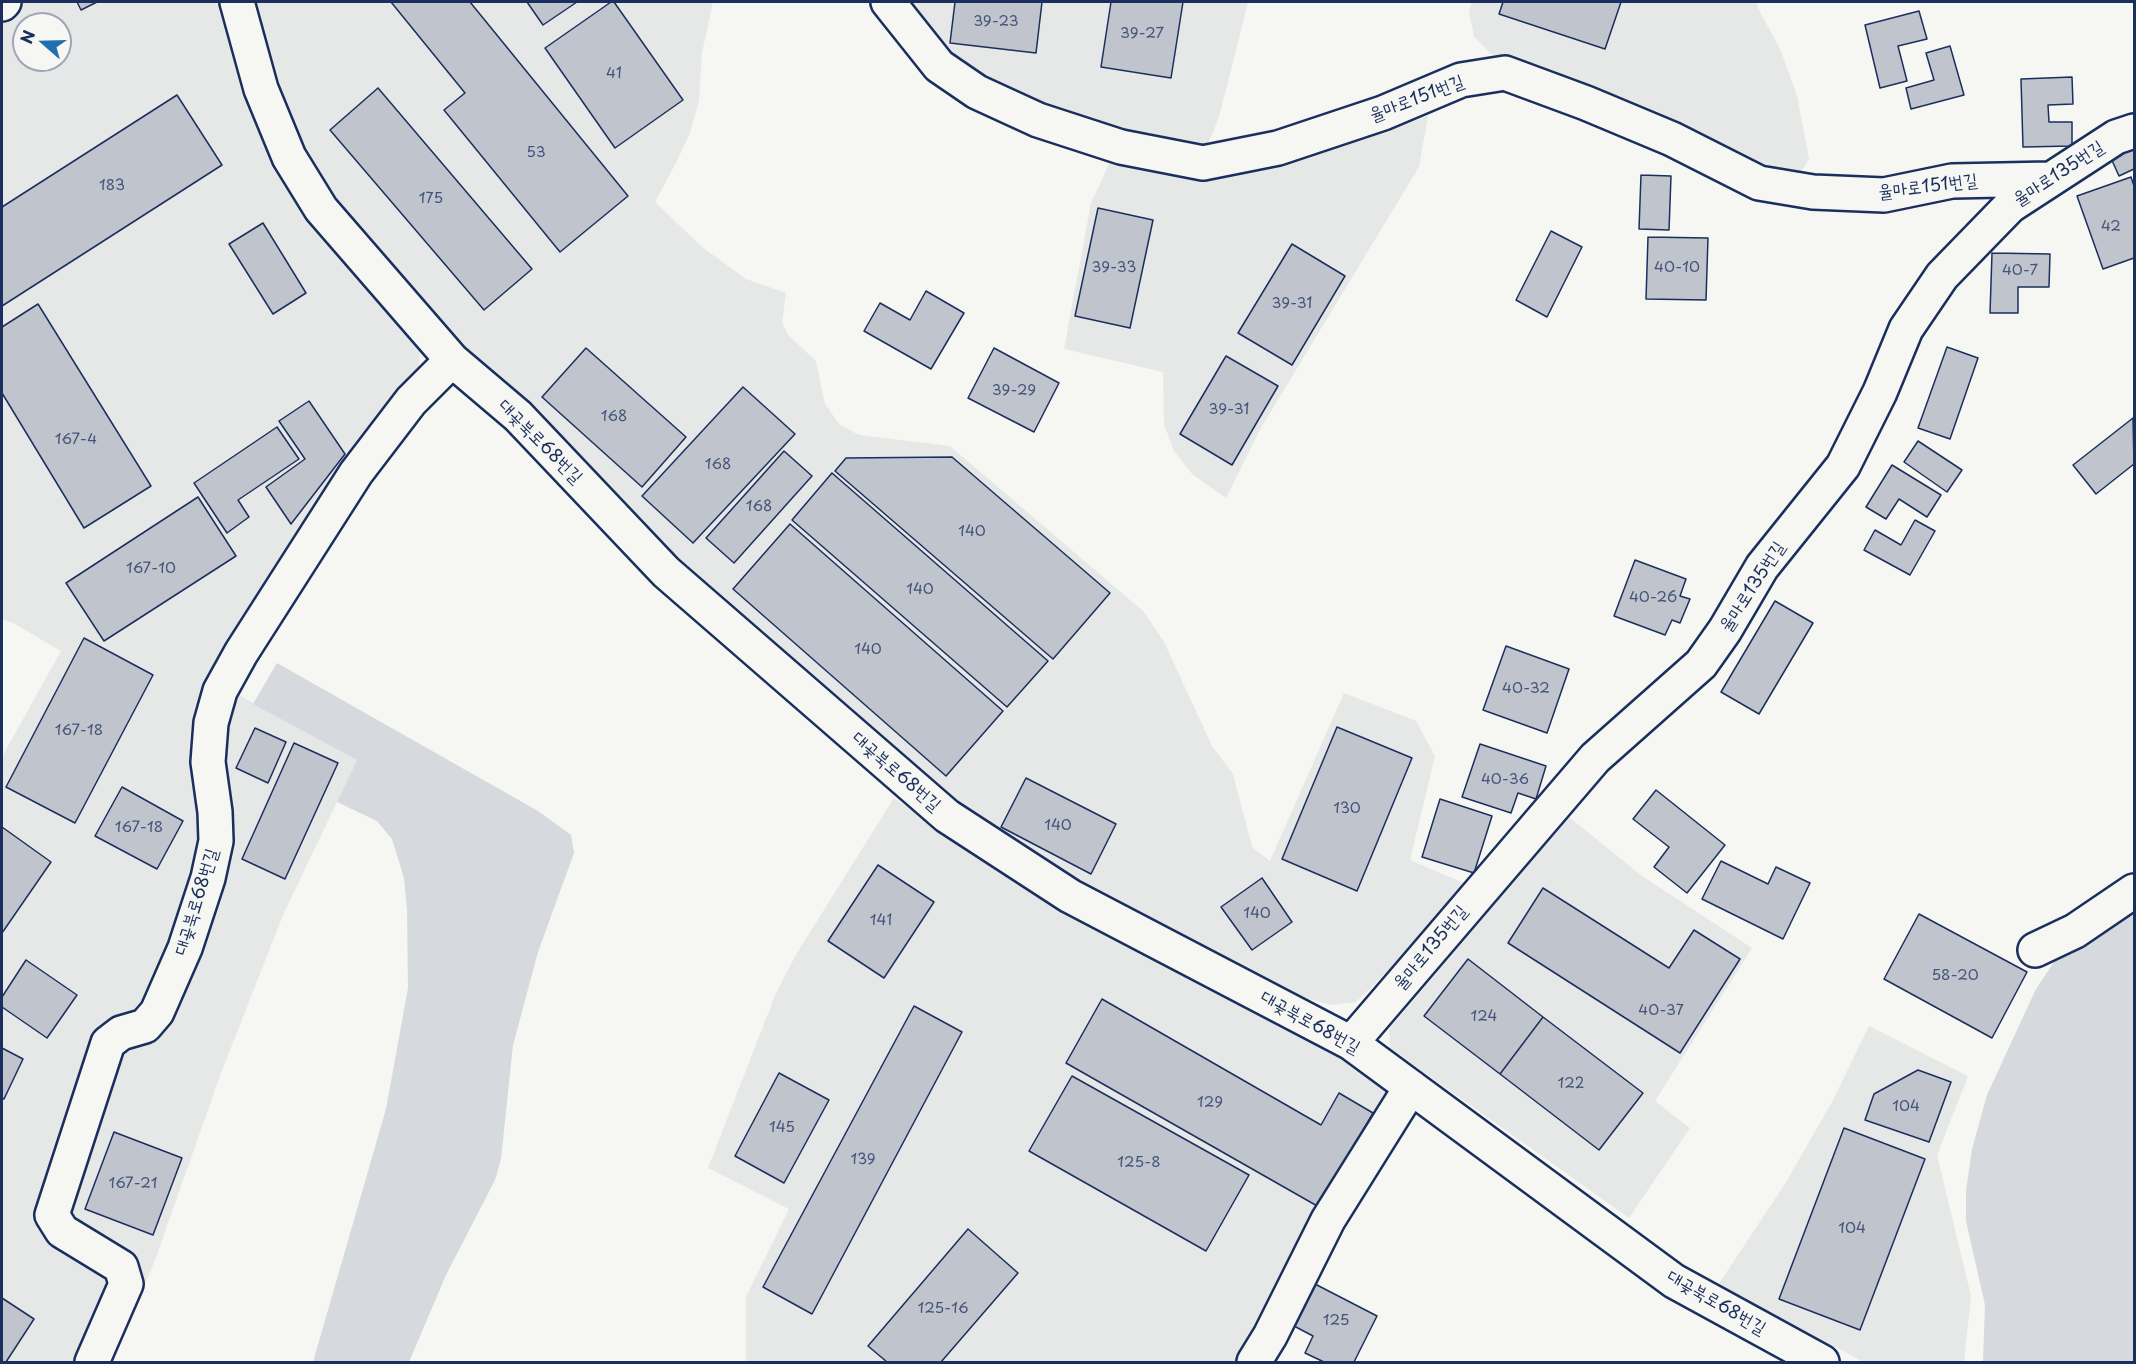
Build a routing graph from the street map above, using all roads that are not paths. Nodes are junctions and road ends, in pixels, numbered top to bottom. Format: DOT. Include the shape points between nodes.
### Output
graph roads {
  1 [pos="237,2"];
  2 [pos="888,2"];
  3 [pos="2134,131"];
  4 [pos="2050,179"];
  5 [pos="453,360"];
  6 [pos="2134,891"];
  7 [pos="2034,950"];
  8 [pos="1351,1043"];
  9 [pos="1411,1087"];
  10 [pos="92,1362"];
  11 [pos="1254,1362"];
  12 [pos="1822,1362"];
  1 -- 5 [label="lane, 대곶북로68번길" via="261,89 289,157 321,209"];
  2 -- 4 [label="lane, 율마로151번길" via="939,66 976,92 1038,120 1111,143 1203,163 1278,148 1383,113 1461,80 1505,73 1672,139 1759,183 1813,192 1884,195 1952,182"];
  3 -- 4 [label="lane, 율마로135번길" via="2116,137"];
  4 -- 8 [label="lane, 율마로135번길" via="2010,206 1942,276 1906,329 1843,466 1762,567 1701,664 1595,758"];
  5 -- 8 [label="lane, 대곶북로68번길" via="518,416 666,572 947,816 1070,896"];
  5 -- 10 [label="lane, 대곶북로68번길" via="411,401 356,473 220,691 211,723 208,762 216,841 205,888 158,1012 145,1026 121,1033 108,1043 52,1215 62,1230 121,1267 126,1284"];
  6 -- 7 [label="lane" via="2074,931"];
  8 -- 9 [label="lane, 대곶북로68번길"];
  9 -- 11 [label="lane" via="1328,1220"];
  9 -- 12 [label="lane, 대곶북로68번길" via="1674,1281"];
}
